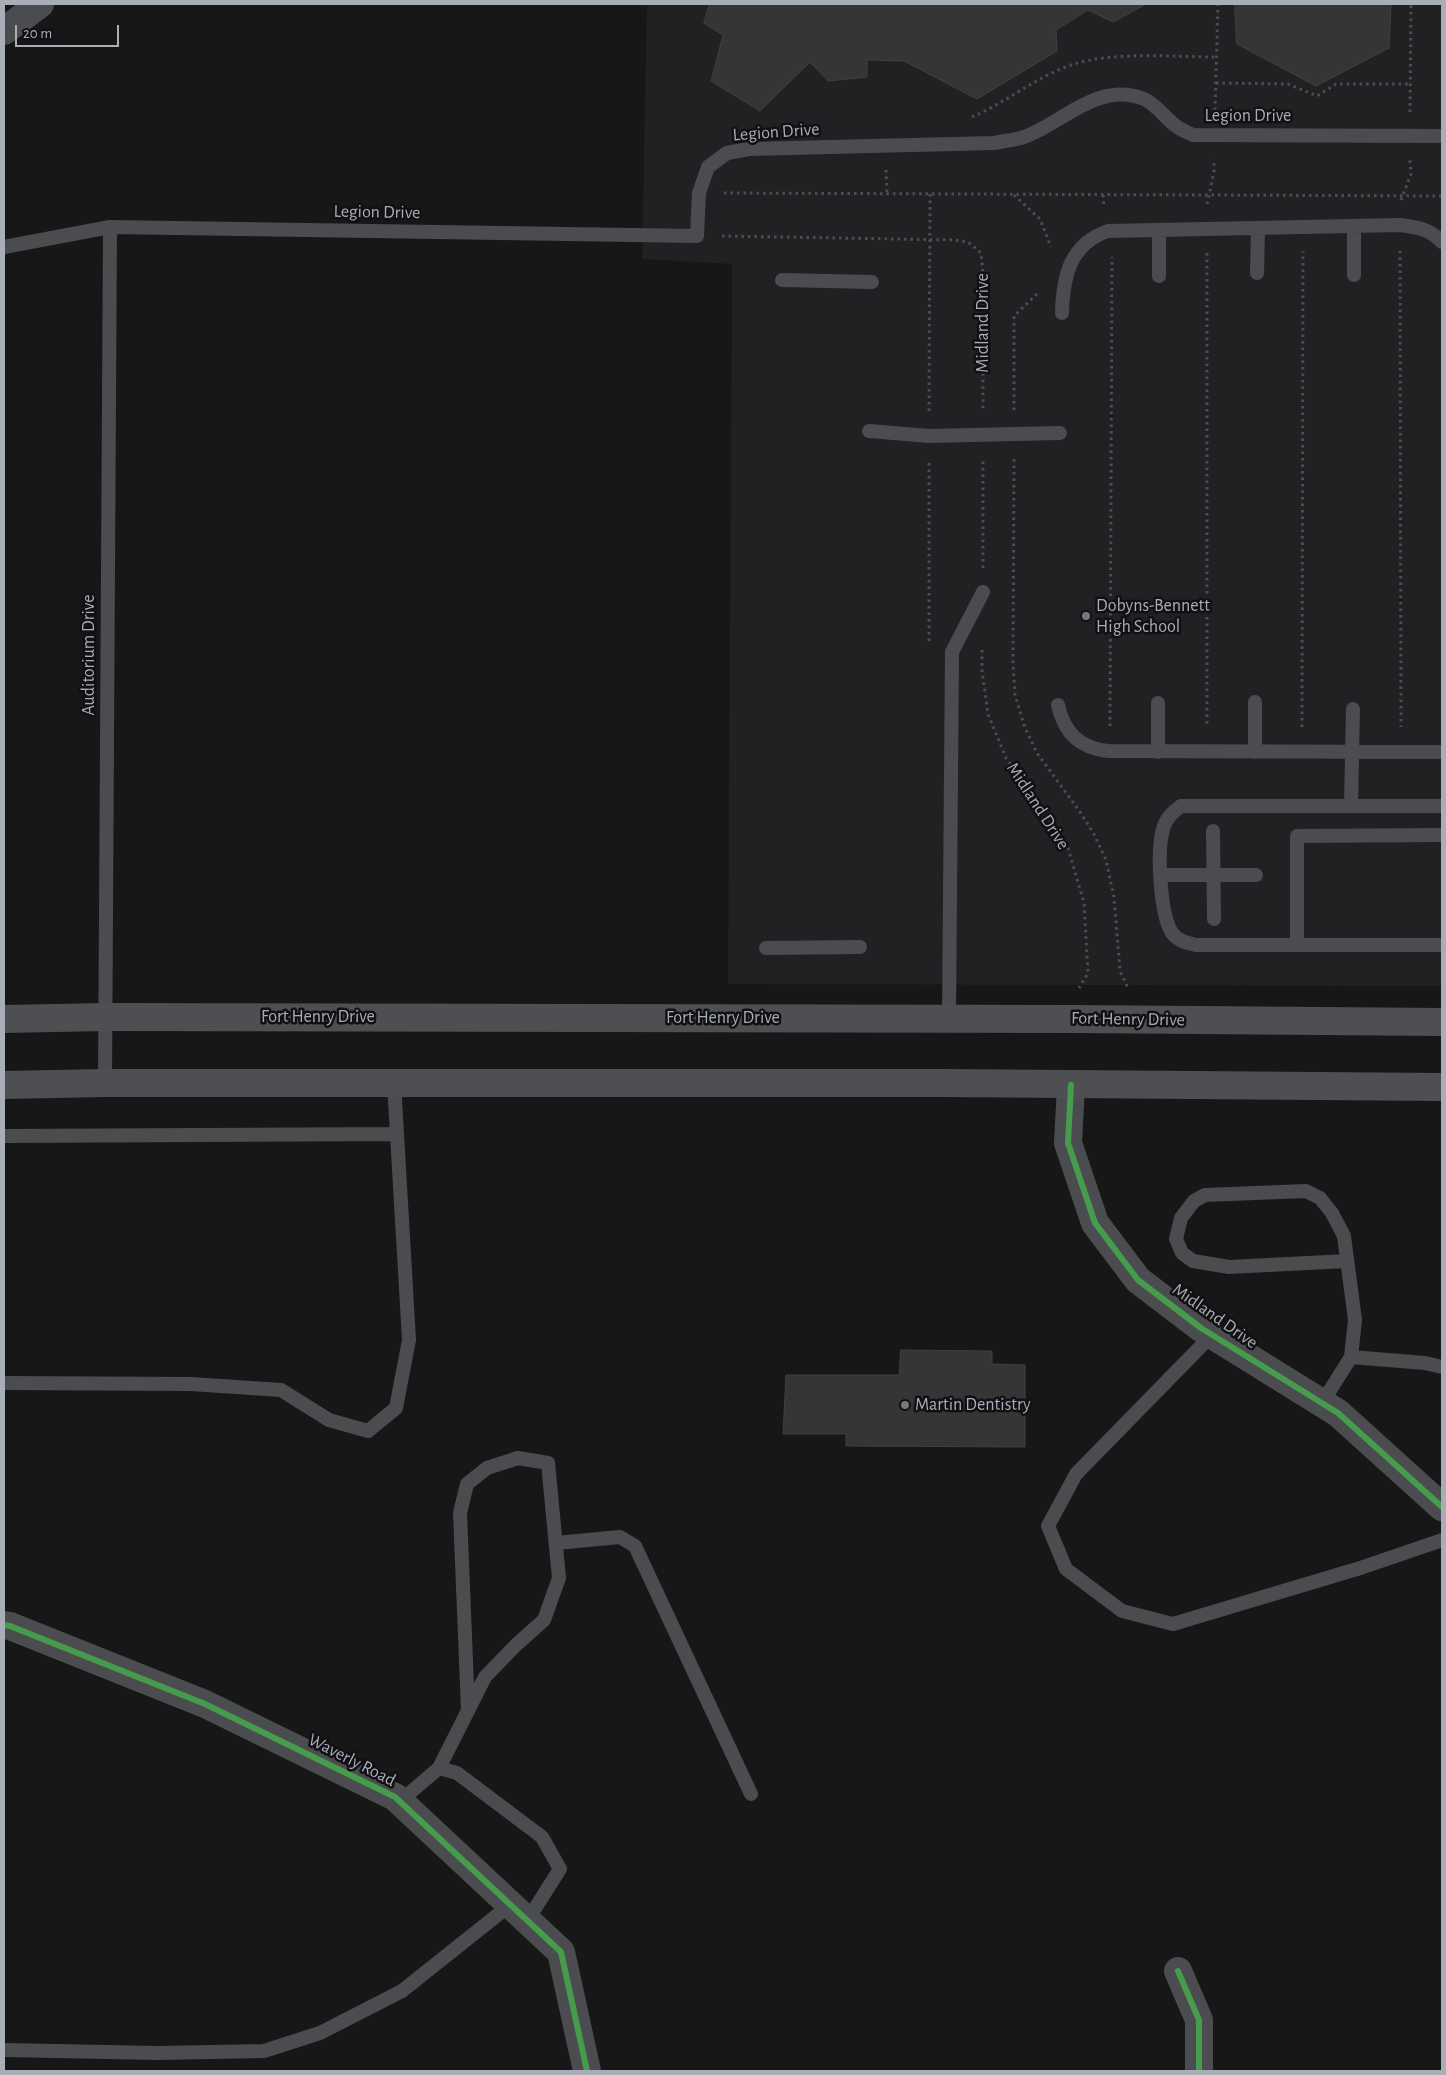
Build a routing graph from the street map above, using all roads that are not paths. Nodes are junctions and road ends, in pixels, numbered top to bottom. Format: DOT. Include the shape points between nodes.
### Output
graph roads {
  1 [pos="40,4"];
  2 [pos="4,31"];
  3 [pos="1442,136"];
  4 [pos="1354,226"];
  5 [pos="110,227"];
  6 [pos="1258,228"];
  7 [pos="1159,231"];
  8 [pos="1442,242"];
  9 [pos="4,247"];
  10 [pos="1257,274"];
  11 [pos="1354,275"];
  12 [pos="1159,276"];
  13 [pos="782,280"];
  14 [pos="872,282"];
  15 [pos="1062,312"];
  16 [pos="869,431"];
  17 [pos="1060,433"];
  18 [pos="983,592"];
  19 [pos="1255,702"];
  20 [pos="1158,703"];
  21 [pos="1058,705"];
  22 [pos="1353,709"];
  23 [pos="1158,752"];
  24 [pos="1255,752"];
  25 [pos="1353,752"];
  26 [pos="1442,752"];
  27 [pos="1351,806"];
  28 [pos="1442,806"];
  29 [pos="1213,831"];
  30 [pos="1442,835"];
  31 [pos="1161,875"];
  32 [pos="1213,875"];
  33 [pos="1256,875"];
  34 [pos="1214,919"];
  35 [pos="1297,945"];
  36 [pos="1442,945"];
  37 [pos="860,947"];
  38 [pos="766,948"];
  39 [pos="106,1017"];
  40 [pos="4,1019"];
  41 [pos="949,1019"];
  42 [pos="1442,1022"];
  43 [pos="105,1083"];
  44 [pos="394,1083"];
  45 [pos="4,1085"];
  46 [pos="1070,1085"];
  47 [pos="1442,1087"];
  48 [pos="397,1134"];
  49 [pos="4,1136"];
  50 [pos="1347,1261"];
  51 [pos="1212,1335"];
  52 [pos="1351,1357"];
  53 [pos="1442,1367"];
  54 [pos="4,1383"];
  55 [pos="1322,1403"];
  56 [pos="1442,1507"];
  57 [pos="1442,1540"];
  58 [pos="556,1543"];
  59 [pos="4,1625"];
  60 [pos="468,1710"];
  61 [pos="439,1768"];
  62 [pos="751,1794"];
  63 [pos="399,1802"];
  64 [pos="519,1913"];
  65 [pos="1178,1972"];
  66 [pos="4,2050"];
  67 [pos="587,2071"];
  68 [pos="1199,2071"];
  1 -- 2 [label="street"];
  3 -- 5 [label="lane, Legion Drive" via="1193,135 1177,127 1146,100 1127,94 1107,95 1086,102 1023,138 994,142 749,149 727,153 708,167 699,193 697,236"];
  4 -- 6 [label="lane"];
  4 -- 8 [label="lane" via="1422,227"];
  4 -- 11 [label="lane"];
  5 -- 9 [label="lane, Legion Drive"];
  5 -- 39 [label="lane, Auditorium Drive"];
  6 -- 7 [label="lane"];
  6 -- 10 [label="lane"];
  7 -- 12 [label="lane"];
  7 -- 15 [label="lane" via="1108,231 1094,236 1080,247 1064,286"];
  13 -- 14 [label="lane"];
  16 -- 17 [label="lane" via="929,436"];
  18 -- 41 [label="lane" via="952,652"];
  19 -- 24 [label="lane"];
  20 -- 23 [label="lane"];
  21 -- 23 [label="lane" via="1066,728 1093,750"];
  22 -- 25 [label="lane"];
  23 -- 24 [label="lane"];
  24 -- 25 [label="lane"];
  25 -- 26 [label="lane"];
  25 -- 27 [label="lane"];
  27 -- 28 [label="lane"];
  27 -- 31 [label="lane" via="1182,806 1164,824 1160,842"];
  29 -- 32 [label="lane"];
  30 -- 35 [label="lane" via="1297,836"];
  31 -- 32 [label="lane"];
  31 -- 35 [label="lane" via="1166,920 1173,934 1182,942 1196,945"];
  32 -- 33 [label="lane"];
  32 -- 34 [label="lane"];
  35 -- 36 [label="lane"];
  37 -- 38 [label="lane"];
  39 -- 40 [label="main road, Fort Henry Drive"];
  39 -- 41 [label="main road, Fort Henry Drive"];
  39 -- 43 [label="lane, Auditorium Drive"];
  41 -- 42 [label="main road, Fort Henry Drive"];
  43 -- 44 [label="main road"];
  43 -- 45 [label="main road"];
  44 -- 46 [label="main road"];
  44 -- 48 [label="lane"];
  46 -- 47 [label="main road"];
  46 -- 51 [label="street, Midland Drive" via="1068,1143 1095,1223 1138,1280"];
  48 -- 49 [label="lane"];
  48 -- 54 [label="lane" via="410,1340 396,1408 368,1431 330,1420 281,1390 191,1384"];
  50 -- 50 [label="lane" via="1344,1236 1332,1213 1320,1198 1306,1191 1205,1195 1194,1201 1180,1218 1176,1239 1182,1253 1193,1261 1228,1267"];
  50 -- 52 [label="lane" via="1355,1320"];
  51 -- 55 [label="street, Midland Drive"];
  51 -- 57 [label="lane" via="1076,1474 1048,1526 1066,1568 1122,1611 1173,1624"];
  52 -- 53 [label="lane"];
  52 -- 55 [label="lane"];
  55 -- 56 [label="street, Midland Drive" via="1338,1413"];
  58 -- 60 [label="lane" via="559,1578 544,1620 485,1677"];
  58 -- 60 [label="lane" via="548,1463 518,1458 487,1468 467,1484 460,1513"];
  58 -- 62 [label="lane" via="620,1537 635,1546"];
  59 -- 63 [label="street, Waverly Road" via="205,1704 395,1797"];
  60 -- 61 [label="lane"];
  61 -- 63 [label="lane"];
  61 -- 64 [label="lane" via="457,1773 542,1837 560,1869"];
  63 -- 64 [label="street, Waverly Road"];
  64 -- 66 [label="lane" via="402,1991 320,2033 264,2052"];
  64 -- 67 [label="street, Waverly Road" via="561,1952"];
  65 -- 68 [label="street" via="1199,2020"];
}
